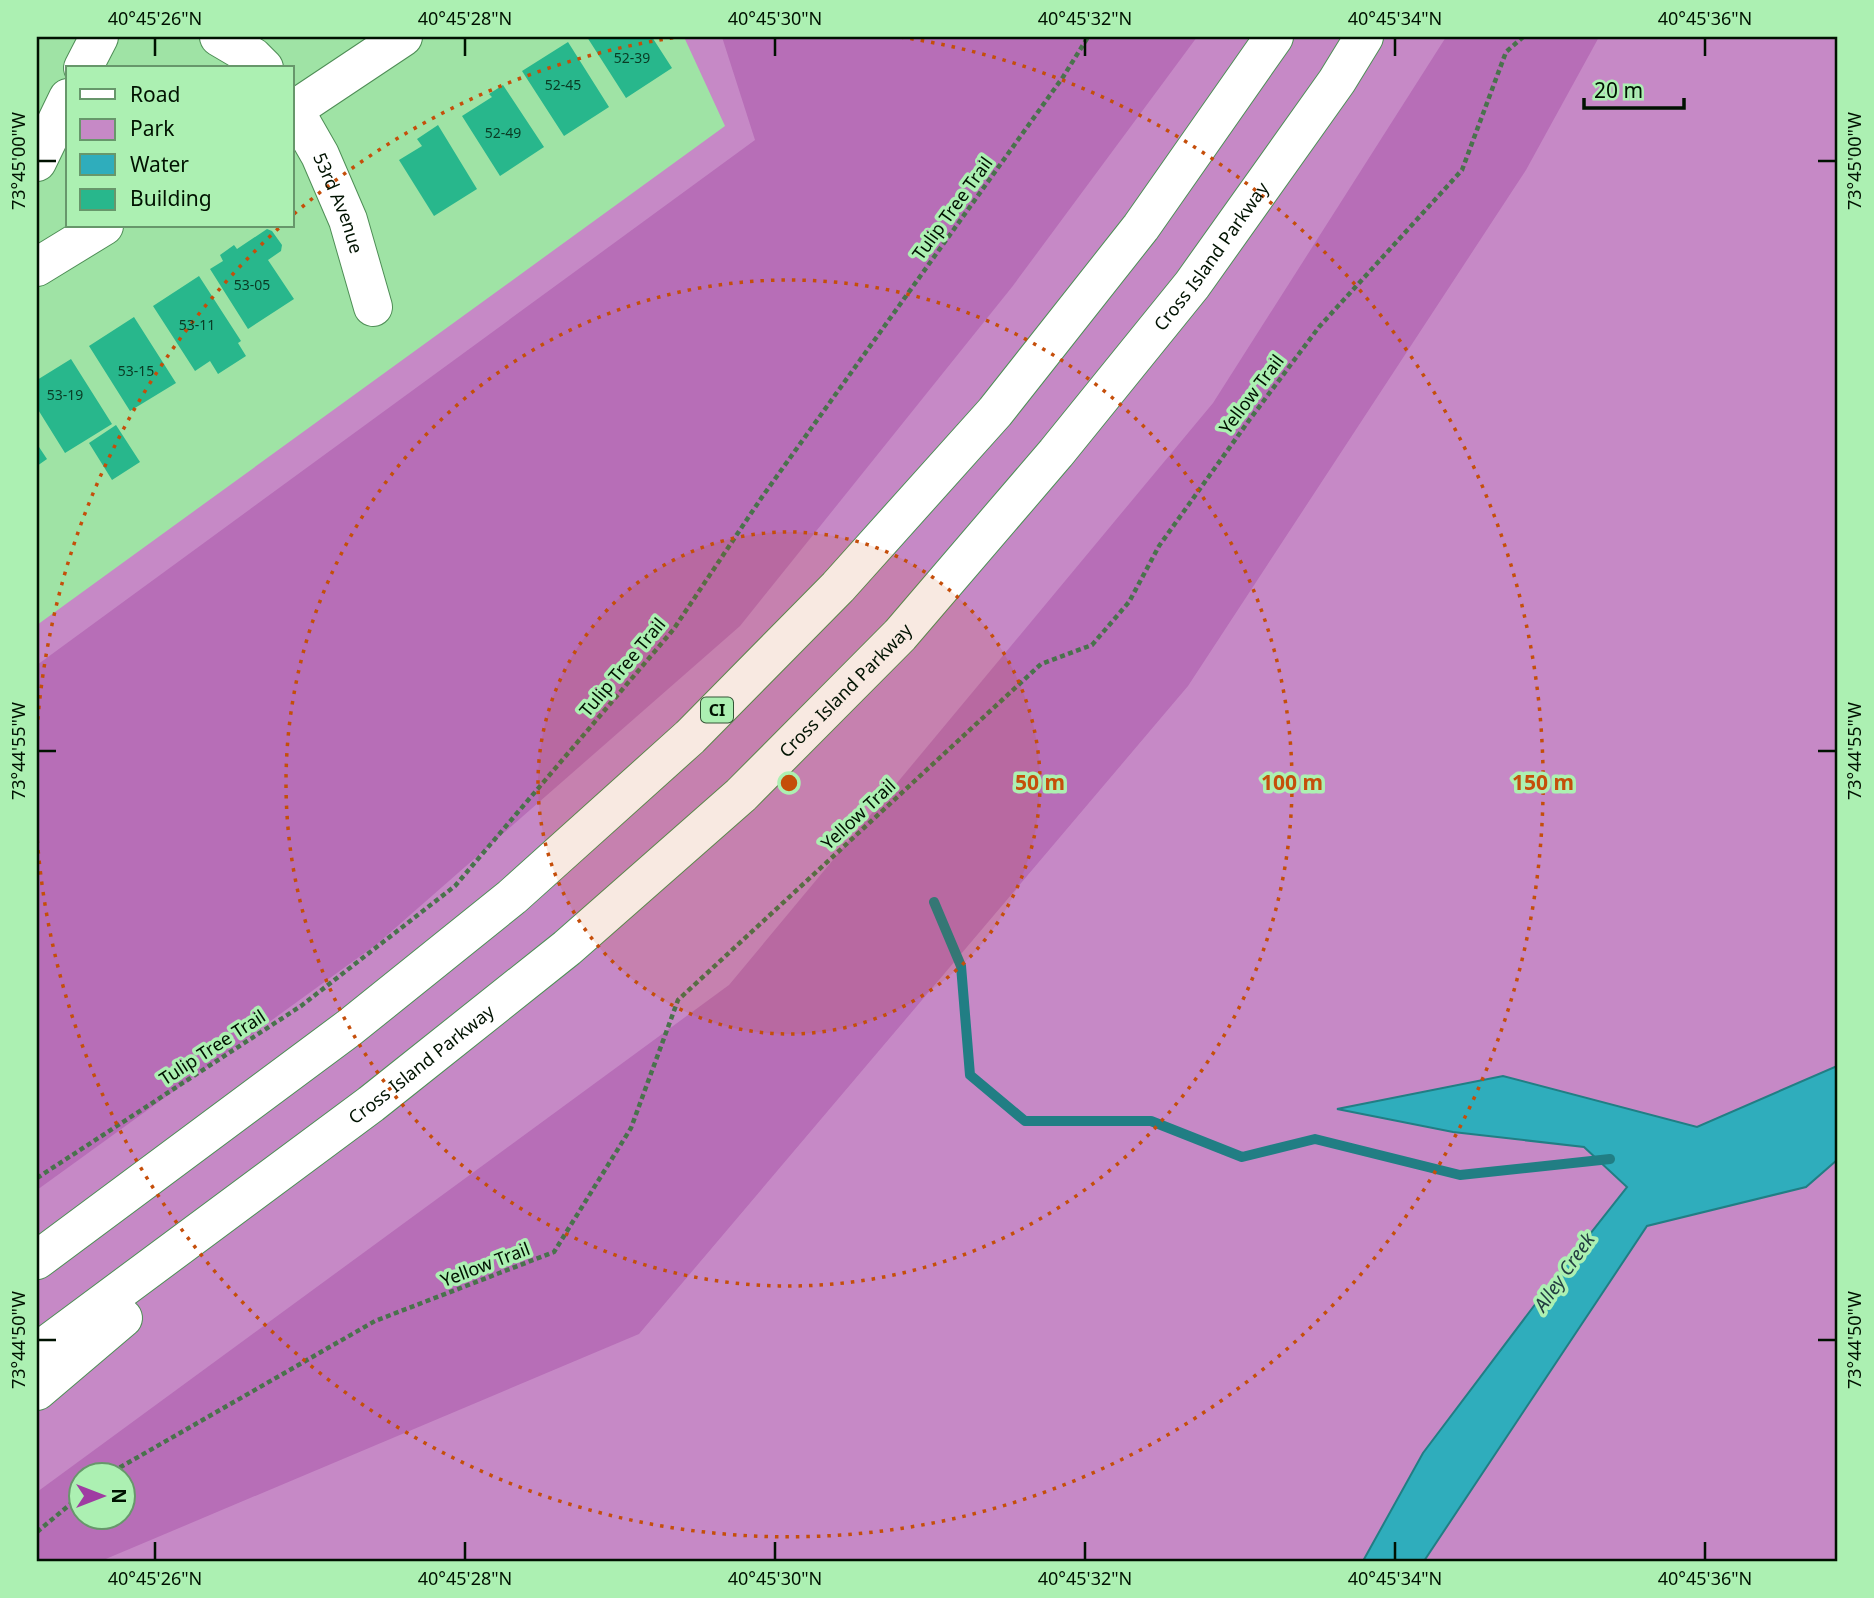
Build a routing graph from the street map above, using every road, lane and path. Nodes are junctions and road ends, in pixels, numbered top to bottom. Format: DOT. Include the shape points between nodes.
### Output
graph roads {
  1 [pos="99,37"];
  2 [pos="219,37"];
  3 [pos="404,37"];
  4 [pos="1088,37"];
  5 [pos="1274,37"];
  6 [pos="1364,37"];
  7 [pos="1523,37"];
  8 [pos="84,66"];
  9 [pos="262,66"];
  10 [pos="66,102"];
  11 [pos="294,108"];
  12 [pos="294,111"];
  13 [pos="37,162"];
  14 [pos="101,228"];
  15 [pos="37,267"];
  16 [pos="373,307"];
  17 [pos="371,1104"];
  18 [pos="37,1178"];
  19 [pos="37,1260"];
  20 [pos="37,1352"];
  21 [pos="37,1391"];
  22 [pos="128,1462"];
  23 [pos="66,1508"];
  24 [pos="37,1532"];
  1 -- 8 [label="main road"];
  2 -- 9 [label="main road"];
  3 -- 11 [label="main road"];
  4 -- 18 [label="path, Tulip Tree Trail" via="673,630 455,886 301,1006"];
  5 -- 19 [label="main road, CI" via="1141,227 995,412 838,587 690,737 512,897 349,1028"];
  6 -- 17 [label="main road, Cross Island Parkway" via="1192,285 900,635 730,804 566,948"];
  7 -- 22 [label="path, Yellow Trail" via="1506,52 1462,170 1320,327 1159,546 1129,601 1092,645 1041,664 678,1000 631,1128 554,1252 375,1321"];
  10 -- 13 [label="main road"];
  12 -- 16 [label="main road, 53rd Avenue" via="320,155 348,220"];
  14 -- 15 [label="main road"];
  17 -- 20 [label="main road, Cross Island Parkway"];
  17 -- 21 [label="main road"];
  23 -- 24 [label="path"];
}
